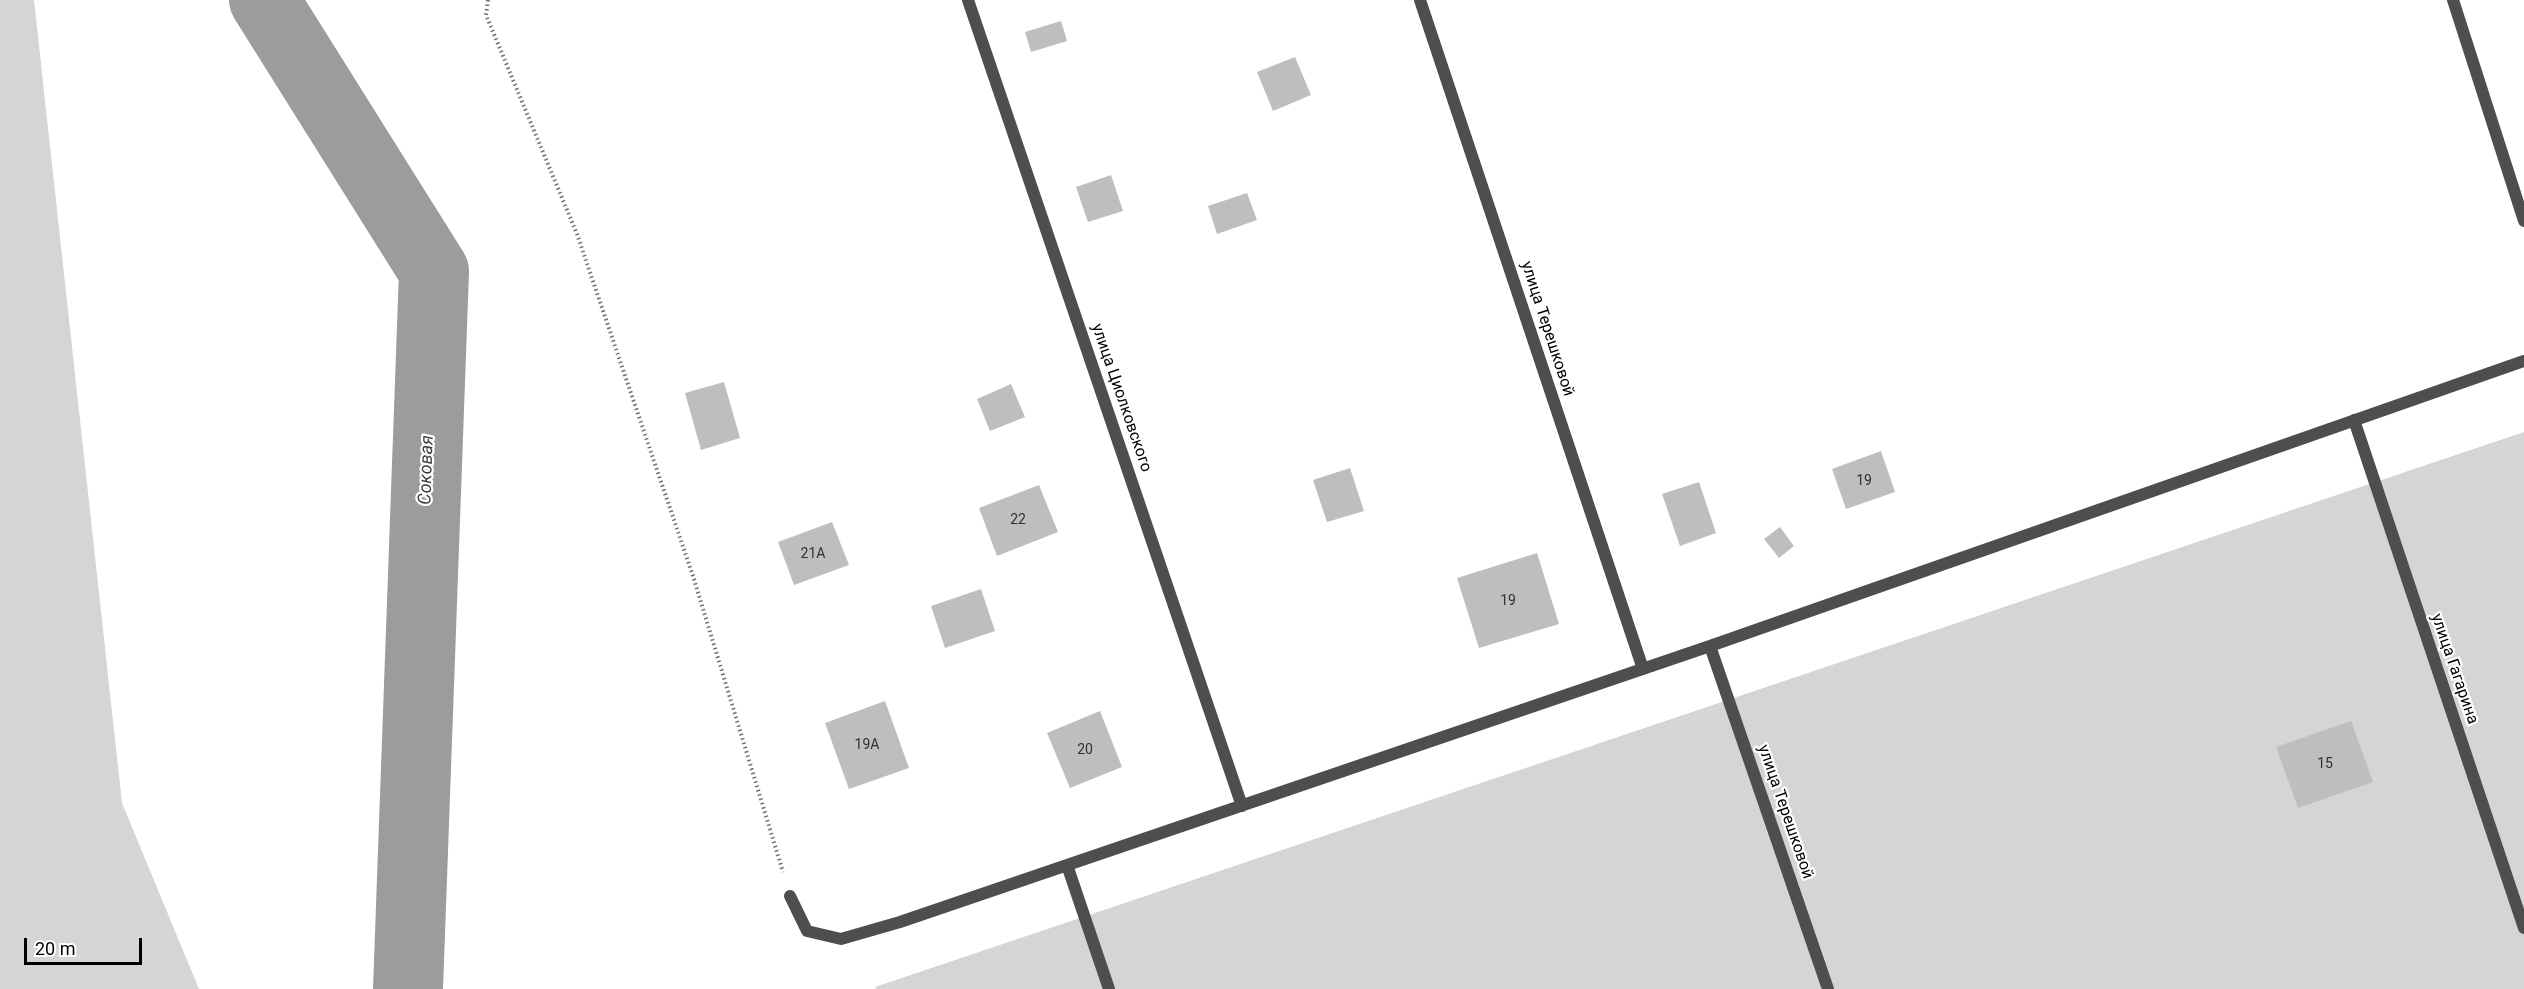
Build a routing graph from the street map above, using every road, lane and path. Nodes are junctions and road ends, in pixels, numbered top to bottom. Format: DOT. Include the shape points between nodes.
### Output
graph roads {
  1 [pos="488,0"];
  2 [pos="968,0"];
  3 [pos="1420,0"];
  4 [pos="2452,0"];
  5 [pos="2524,221"];
  6 [pos="2524,360"];
  7 [pos="2354,420"];
  8 [pos="1710,646"];
  9 [pos="1643,669"];
  10 [pos="1242,806"];
  11 [pos="1067,865"];
  12 [pos="790,896"];
  13 [pos="2524,928"];
  14 [pos="1109,989"];
  15 [pos="1828,989"];
  1 -- 12 [label="path" via="486,15 577,234 693,576"];
  2 -- 10 [label="street, улица Циолковского"];
  3 -- 9 [label="street, улица Терешковой"];
  4 -- 5 [label="street"];
  6 -- 7 [label="street"];
  7 -- 8 [label="street"];
  7 -- 13 [label="street, улица Гагарина"];
  8 -- 9 [label="street"];
  8 -- 15 [label="street, улица Терешковой"];
  9 -- 10 [label="street"];
  10 -- 11 [label="street"];
  11 -- 12 [label="street" via="841,939 807,931"];
  11 -- 14 [label="street"];
}
